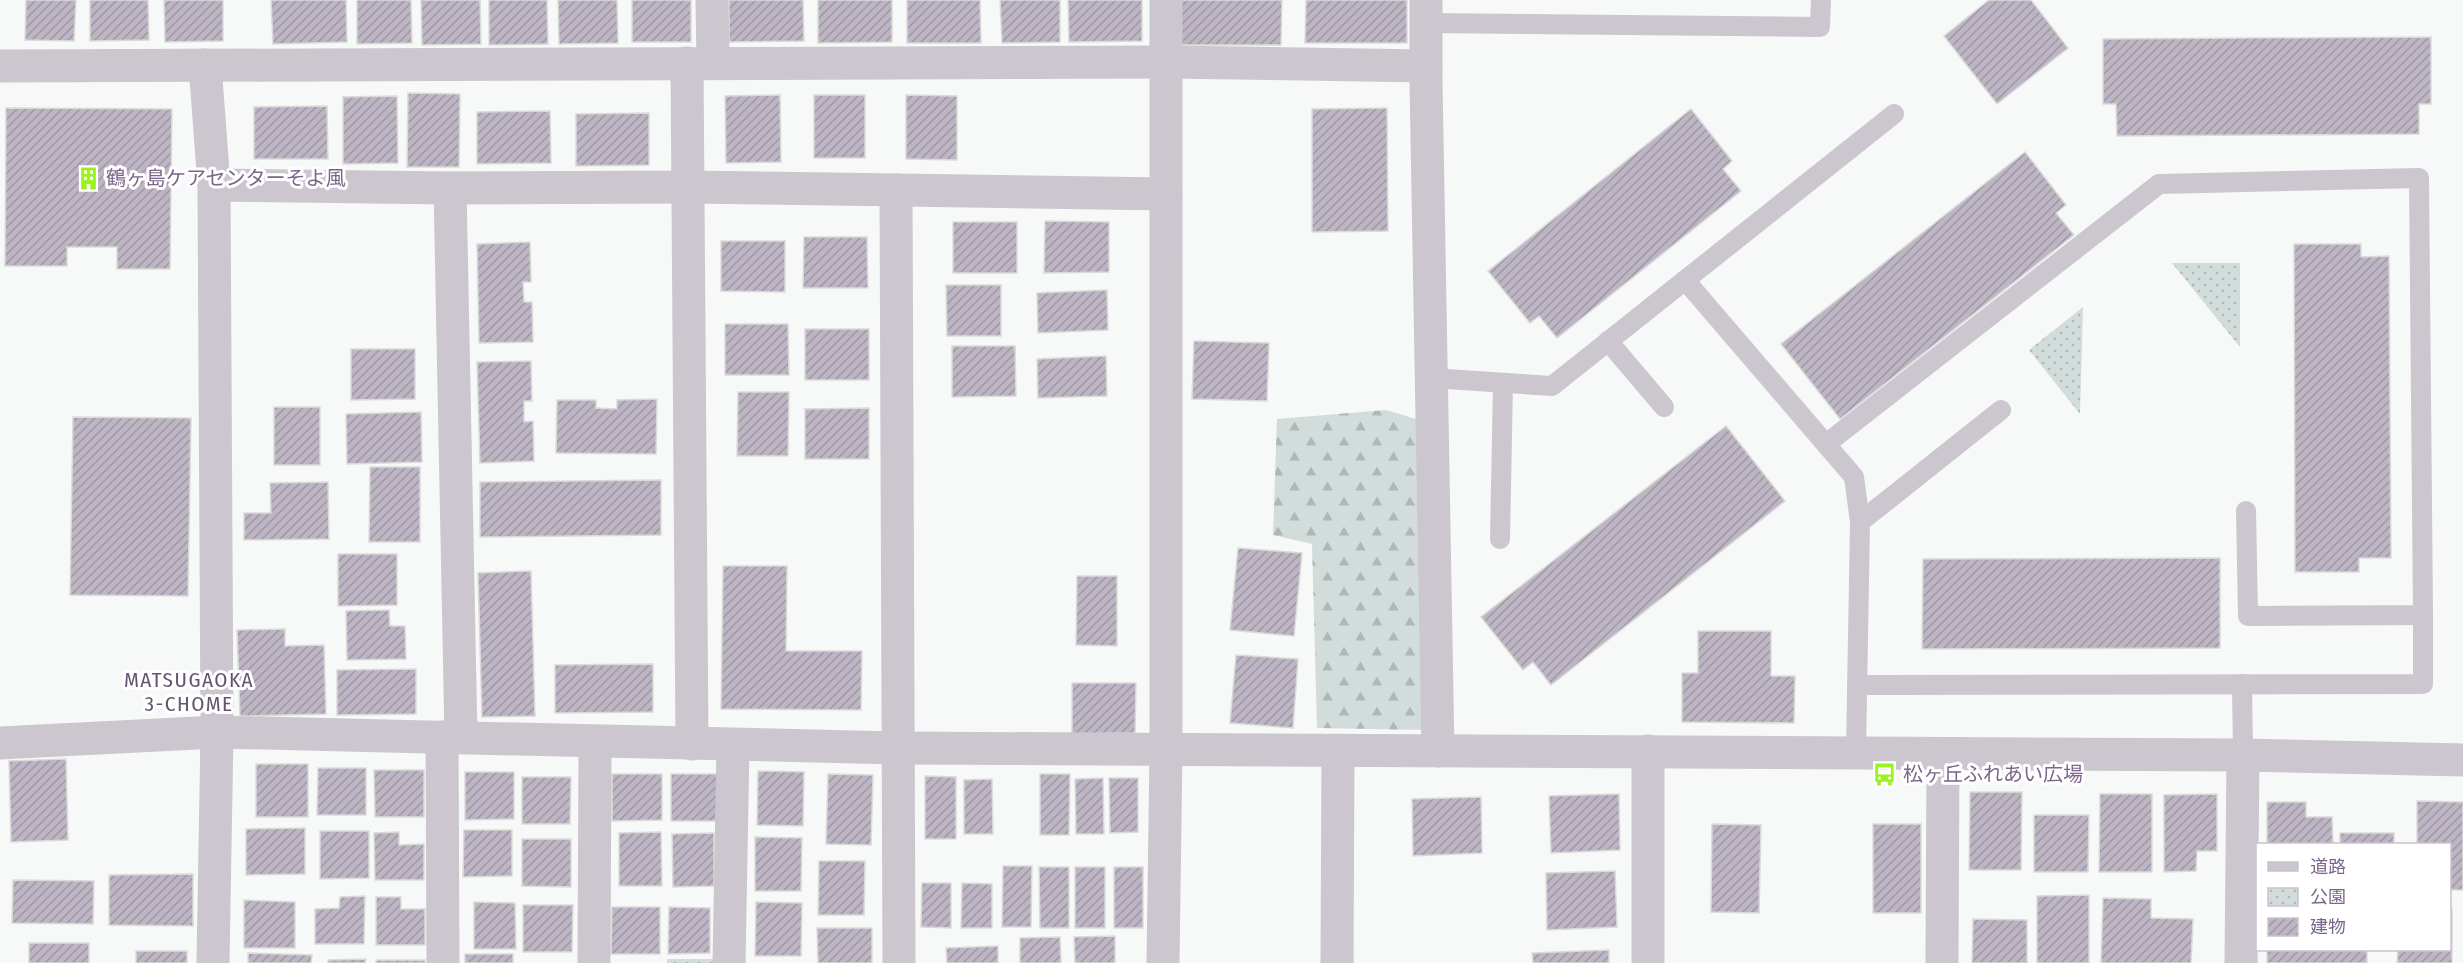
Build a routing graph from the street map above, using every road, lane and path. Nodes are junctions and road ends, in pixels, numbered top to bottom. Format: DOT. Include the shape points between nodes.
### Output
graph roads {
  1 [pos="712,0"];
  2 [pos="1166,0"];
  3 [pos="1821,0"];
  4 [pos="1426,12"];
  5 [pos="1167,62"];
  6 [pos="700,63"];
  7 [pos="205,65"];
  8 [pos="0,66"];
  9 [pos="1426,66"];
  10 [pos="1894,114"];
  11 [pos="214,185"];
  12 [pos="688,187"];
  13 [pos="450,188"];
  14 [pos="896,190"];
  15 [pos="1166,194"];
  16 [pos="1685,280"];
  17 [pos="1608,341"];
  18 [pos="1431,378"];
  19 [pos="1503,383"];
  20 [pos="1664,407"];
  21 [pos="2001,410"];
  22 [pos="1826,444"];
  23 [pos="2246,511"];
  24 [pos="1860,522"];
  25 [pos="1500,539"];
  26 [pos="2423,615"];
  27 [pos="2242,684"];
  28 [pos="1857,685"];
  29 [pos="217,732"];
  30 [pos="452,737"];
  31 [pos="0,742"];
  32 [pos="595,743"];
  33 [pos="692,744"];
  34 [pos="733,745"];
  35 [pos="898,748"];
  36 [pos="1166,751"];
  37 [pos="1438,751"];
  38 [pos="1648,751"];
  39 [pos="1338,752"];
  40 [pos="1856,753"];
  41 [pos="1943,754"];
  42 [pos="2243,755"];
  43 [pos="2463,760"];
  44 [pos="213,963"];
  45 [pos="442,963"];
  46 [pos="594,963"];
  47 [pos="729,963"];
  48 [pos="899,963"];
  49 [pos="1163,963"];
  50 [pos="1337,963"];
  51 [pos="1648,963"];
  52 [pos="1942,963"];
  53 [pos="2241,963"];
  1 -- 6 [label="street"];
  2 -- 5 [label="street"];
  3 -- 4 [label="lane" via="1821,27"];
  4 -- 9 [label="street"];
  5 -- 6 [label="street"];
  5 -- 9 [label="street"];
  5 -- 15 [label="street"];
  6 -- 7 [label="street"];
  6 -- 12 [label="street"];
  7 -- 8 [label="street"];
  7 -- 11 [label="street"];
  9 -- 18 [label="street"];
  10 -- 16 [label="lane"];
  11 -- 13 [label="street"];
  11 -- 29 [label="street"];
  12 -- 13 [label="street"];
  12 -- 14 [label="street"];
  12 -- 33 [label="street"];
  13 -- 30 [label="street"];
  14 -- 15 [label="street"];
  14 -- 35 [label="street"];
  15 -- 36 [label="street"];
  16 -- 17 [label="lane"];
  16 -- 22 [label="lane"];
  17 -- 19 [label="lane" via="1552,386"];
  17 -- 20 [label="lane"];
  18 -- 19 [label="lane"];
  18 -- 37 [label="street"];
  19 -- 25 [label="lane"];
  21 -- 24 [label="lane"];
  22 -- 24 [label="lane" via="1854,477"];
  22 -- 26 [label="lane" via="2159,184 2419,178"];
  23 -- 26 [label="lane" via="2248,616"];
  24 -- 28 [label="lane"];
  26 -- 27 [label="lane" via="2423,684"];
  27 -- 28 [label="lane"];
  27 -- 42 [label="lane"];
  28 -- 40 [label="lane"];
  29 -- 30 [label="street"];
  29 -- 31 [label="street"];
  29 -- 44 [label="street"];
  30 -- 32 [label="street"];
  30 -- 45 [label="street"];
  32 -- 33 [label="street"];
  32 -- 46 [label="street"];
  33 -- 34 [label="street"];
  34 -- 35 [label="street"];
  34 -- 47 [label="street"];
  35 -- 36 [label="street"];
  35 -- 48 [label="street"];
  36 -- 39 [label="street"];
  36 -- 49 [label="street"];
  37 -- 38 [label="street"];
  37 -- 39 [label="street"];
  38 -- 40 [label="street"];
  38 -- 51 [label="street"];
  39 -- 50 [label="street"];
  40 -- 41 [label="street"];
  41 -- 42 [label="street"];
  41 -- 52 [label="street"];
  42 -- 43 [label="street"];
  42 -- 53 [label="street"];
}
